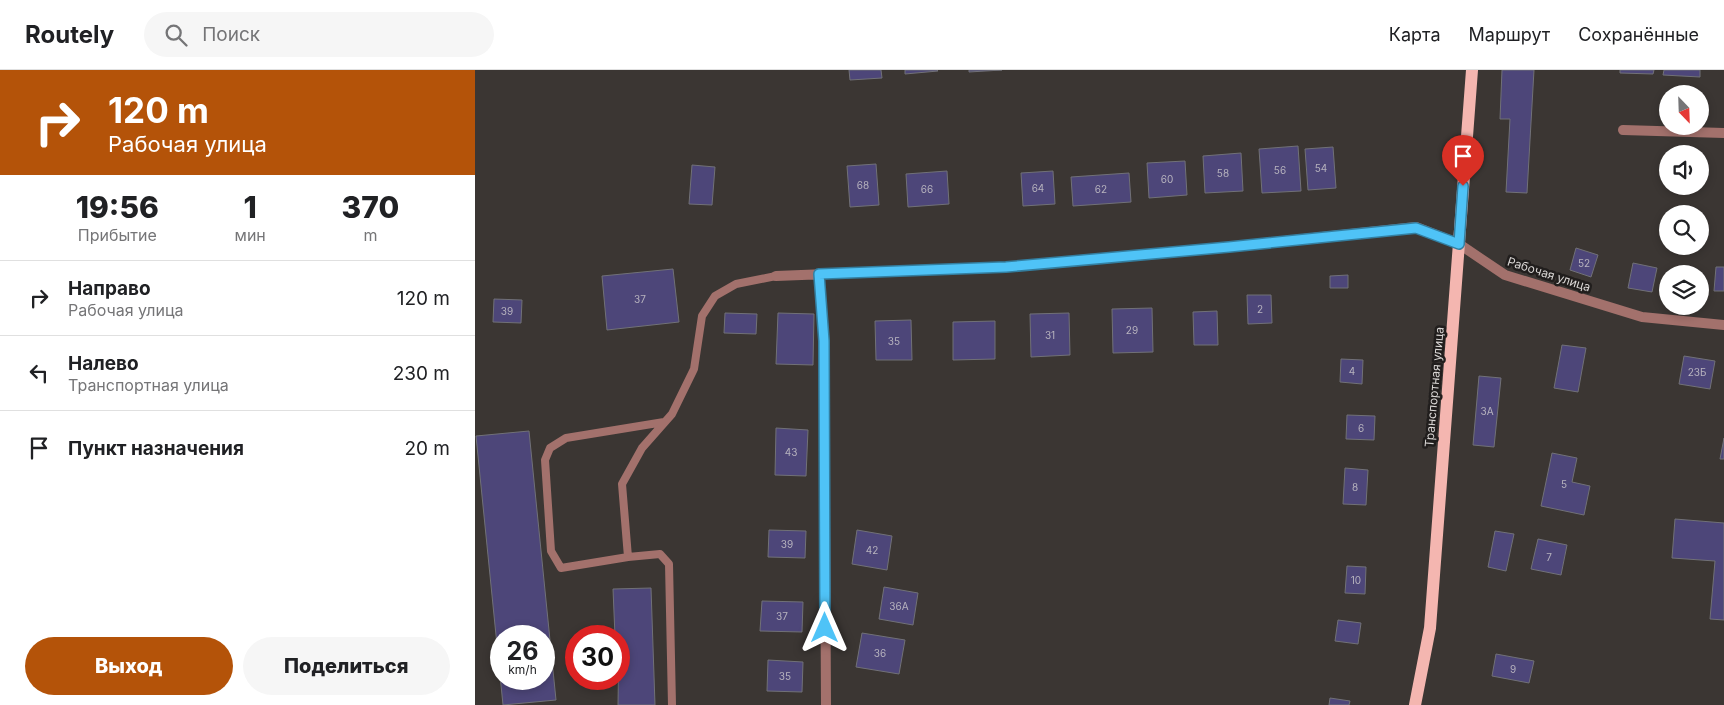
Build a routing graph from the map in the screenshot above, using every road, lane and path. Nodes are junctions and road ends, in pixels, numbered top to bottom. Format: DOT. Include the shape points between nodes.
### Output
graph roads {
  1 [pos="1472,70"];
  2 [pos="1623,130"];
  3 [pos="1724,133"];
  4 [pos="1459,244"];
  5 [pos="819,274"];
  6 [pos="776,276"];
  7 [pos="1724,325"];
  8 [pos="664,422"];
  9 [pos="628,557"];
  10 [pos="672,705"];
  11 [pos="826,705"];
  12 [pos="1415,705"];
  1 -- 4 [label="main road, Транспортная улица"];
  2 -- 3 [label="street"];
  4 -- 5 [label="street, Рабочая улица" via="1416,228 1006,267"];
  4 -- 7 [label="street, Рабочая улица" via="1505,275 1642,317"];
  4 -- 12 [label="main road, Транспортная улица" via="1429,628"];
  5 -- 6 [label="street, Рабочая улица"];
  5 -- 11 [label="street" via="824,341"];
  6 -- 8 [label="lane" via="736,284 715,296 702,316 694,370 672,414"];
  8 -- 9 [label="lane" via="642,448 622,484"];
  8 -- 9 [label="lane" via="566,438 550,448 545,460 551,552 561,568"];
  9 -- 10 [label="lane" via="660,554 669,564"];
}
